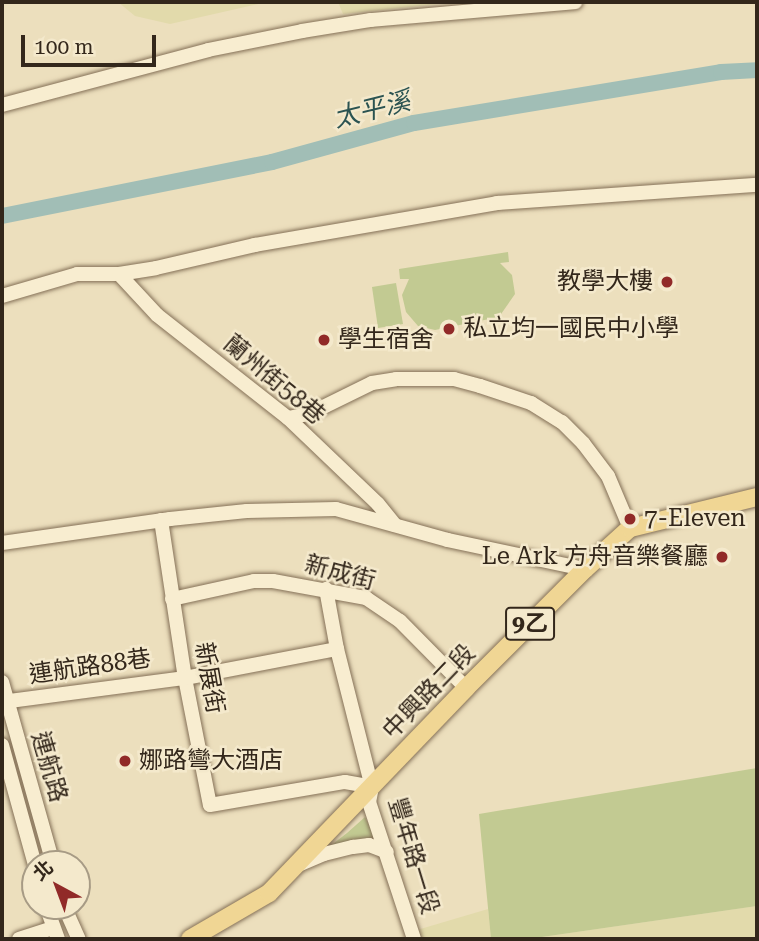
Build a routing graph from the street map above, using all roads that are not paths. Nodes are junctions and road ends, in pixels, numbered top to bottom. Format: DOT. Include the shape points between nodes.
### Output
graph roads {
  1 [pos="575,2"];
  2 [pos="2,105"];
  3 [pos="757,186"];
  4 [pos="119,274"];
  5 [pos="2,296"];
  6 [pos="288,418"];
  7 [pos="757,497"];
  8 [pos="161,520"];
  9 [pos="395,525"];
  10 [pos="630,528"];
  11 [pos="2,543"];
  12 [pos="585,569"];
  13 [pos="326,589"];
  14 [pos="172,599"];
  15 [pos="337,649"];
  16 [pos="185,678"];
  17 [pos="2,681"];
  18 [pos="466,688"];
  19 [pos="4,701"];
  20 [pos="2,745"];
  21 [pos="372,786"];
  22 [pos="41,824"];
  23 [pos="25,827"];
  24 [pos="31,850"];
  25 [pos="49,850"];
  26 [pos="387,852"];
  27 [pos="297,866"];
  28 [pos="70,920"];
  29 [pos="55,933"];
  30 [pos="19,939"];
  31 [pos="79,939"];
  32 [pos="190,939"];
  33 [pos="414,939"];
  1 -- 2 [label="street" via="370,19 302,31 208,50"];
  3 -- 4 [label="street" via="497,203"];
  4 -- 5 [label="street" via="77,274"];
  4 -- 6 [label="street, 蘭州街58巷" via="157,315"];
  6 -- 9 [label="street, 蘭州街58巷"];
  6 -- 10 [label="street" via="309,414 372,383 396,379 454,379 480,386 531,403 562,422 608,476"];
  7 -- 10 [label="main road, 中興路二段 / 9乙"];
  8 -- 9 [label="street" via="324,509"];
  8 -- 11 [label="street"];
  8 -- 14 [label="street, 新展街"];
  9 -- 12 [label="street"];
  10 -- 12 [label="main road, 中興路二段 / 9乙"];
  12 -- 18 [label="main road, 中興路二段 / 9乙"];
  13 -- 14 [label="street, 新成街" via="254,581"];
  13 -- 15 [label="street, 豐年路一段"];
  13 -- 18 [label="street, 新成街" via="366,598 400,621"];
  14 -- 16 [label="street, 新展街"];
  15 -- 16 [label="street, 連航路88巷"];
  15 -- 21 [label="street, 豐年路一段"];
  16 -- 19 [label="street, 連航路88巷"];
  16 -- 21 [label="street, 新展街" via="210,805 333,783"];
  17 -- 19 [label="street, 連航路"];
  18 -- 21 [label="main road, 中興路二段 / 9乙"];
  19 -- 22 [label="street, 連航路"];
  20 -- 23 [label="street, 連航路"];
  21 -- 26 [label="street, 豐年路一段" via="369,802"];
  21 -- 27 [label="main road, 中興路二段 / 9乙"];
  22 -- 23 [label="street"];
  22 -- 25 [label="street, 連航路"];
  23 -- 24 [label="street, 連航路"];
  26 -- 27 [label="street" via="369,845 353,847"];
  26 -- 33 [label="street, 豐年路一段"];
  27 -- 32 [label="main road, 中興路二段 / 9乙" via="269,893"];
  28 -- 31 [label="street"];
  29 -- 30 [label="street"];
}
